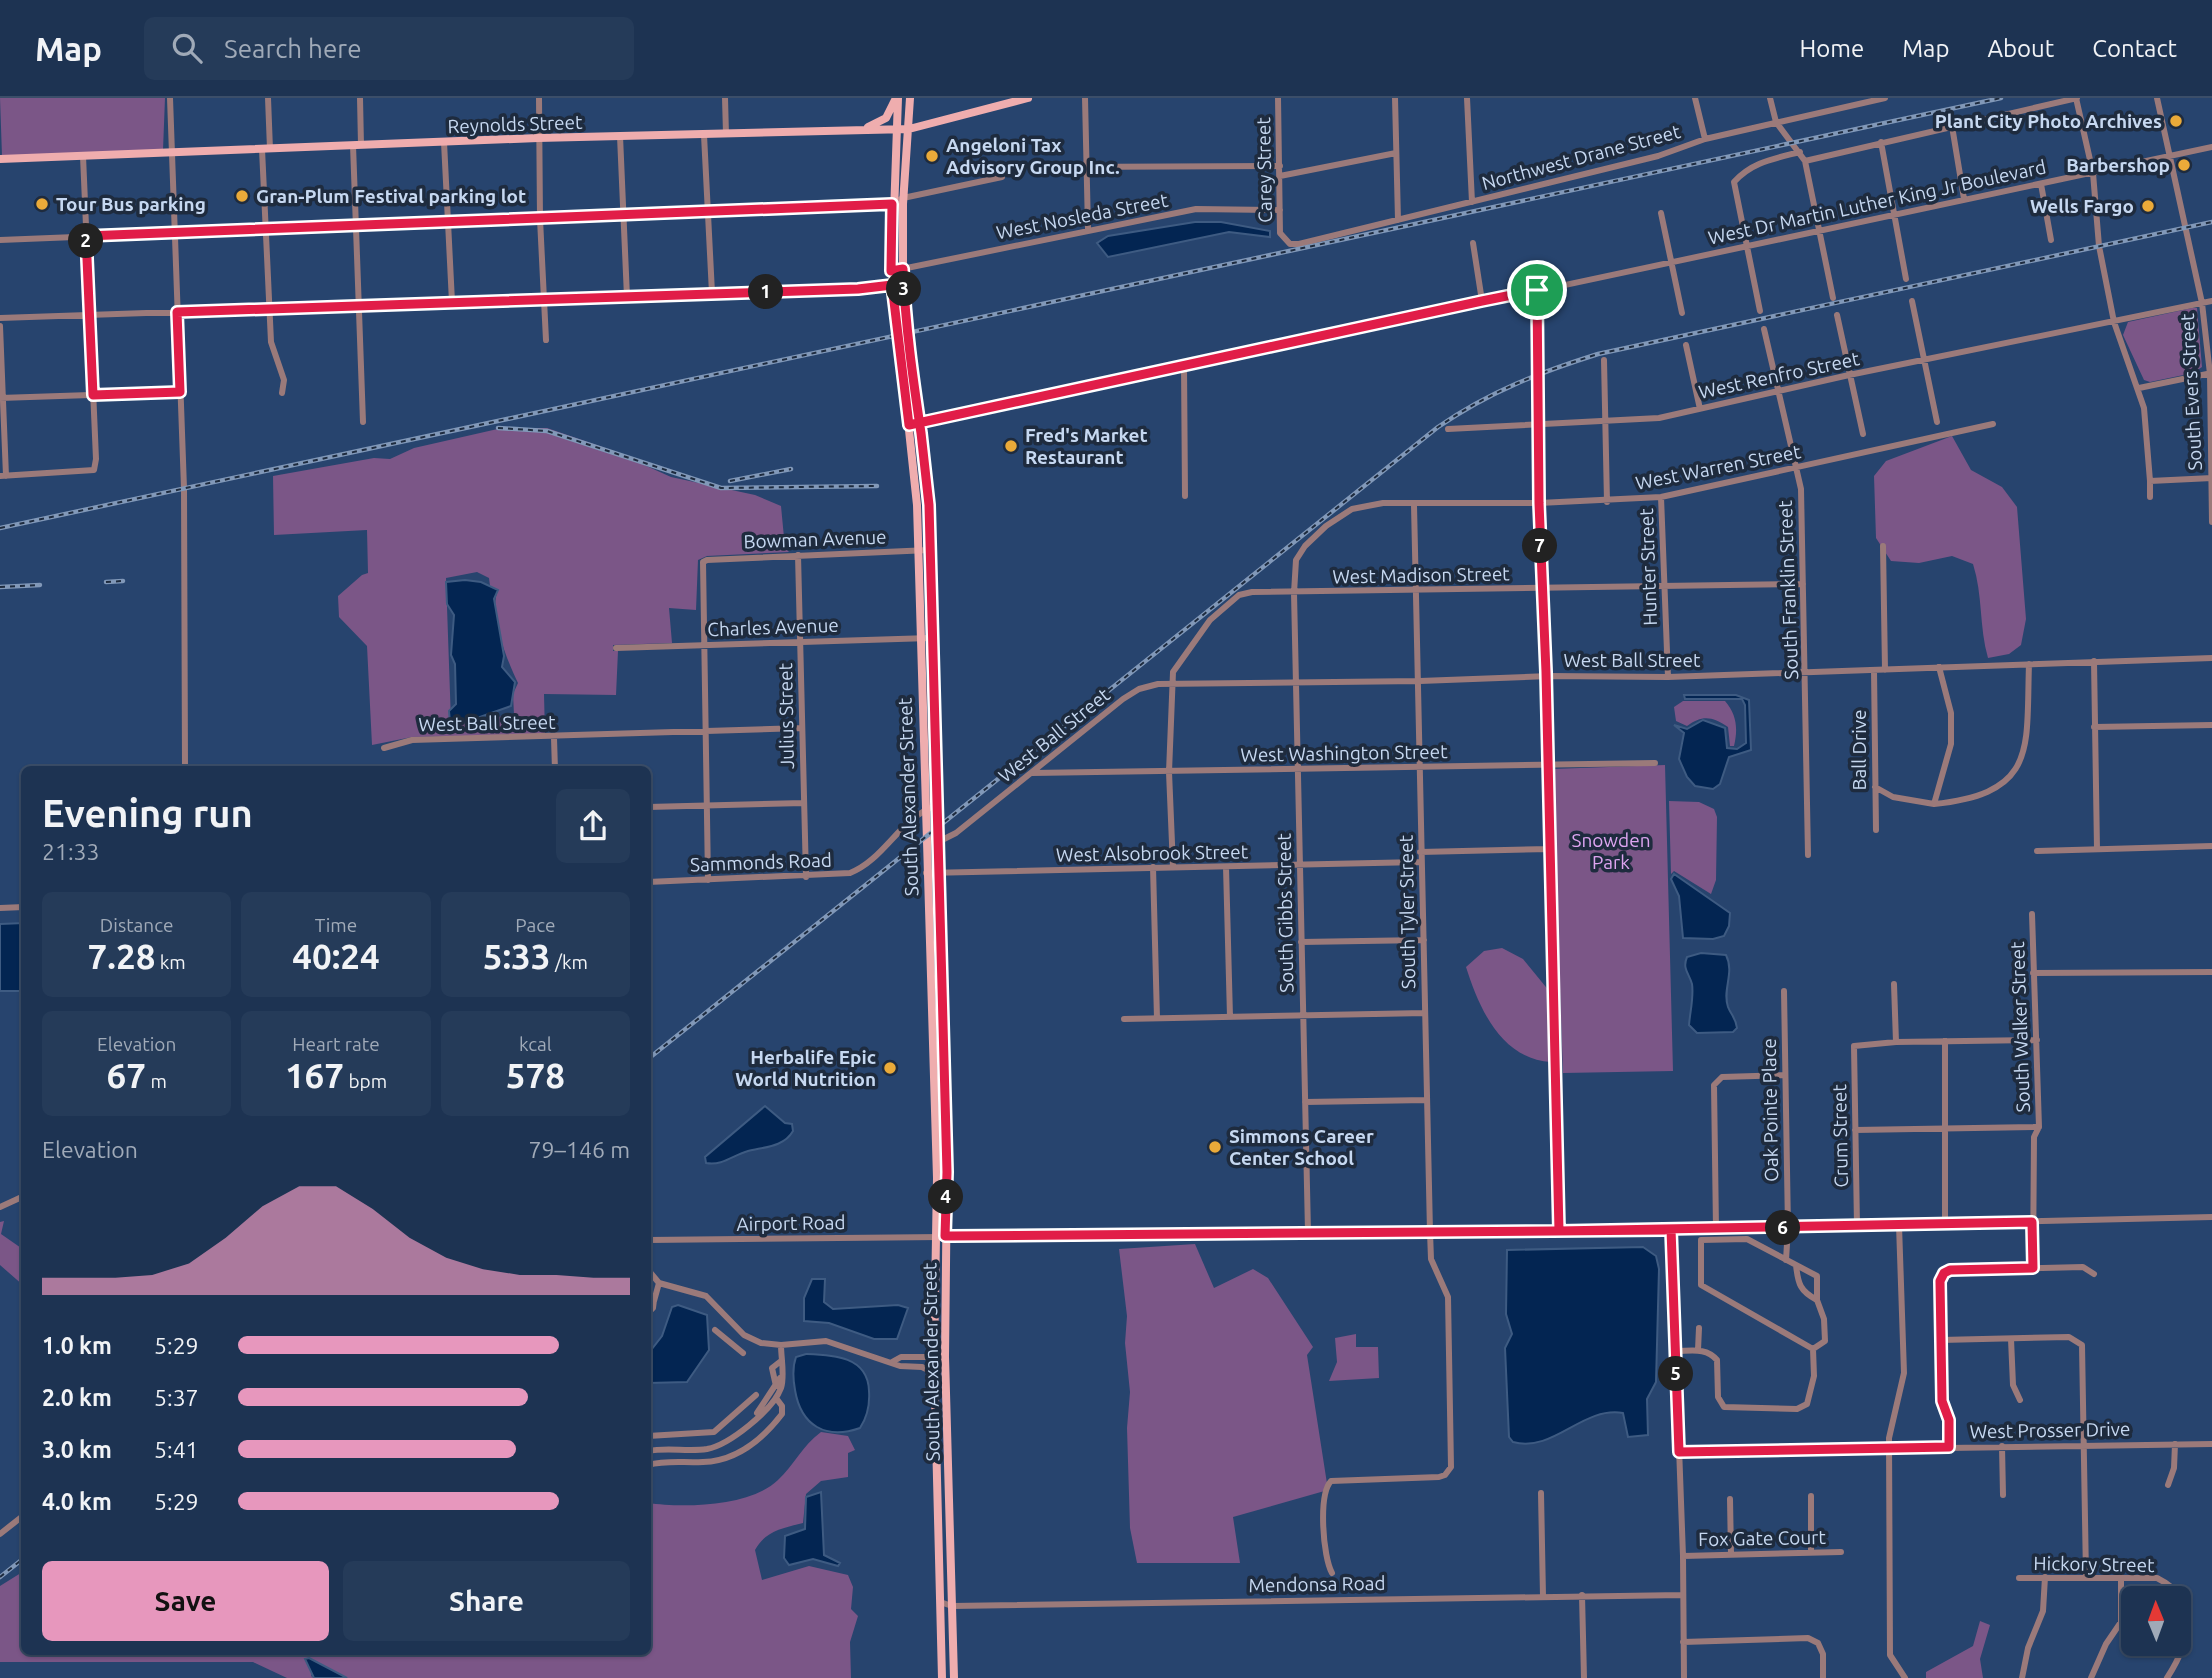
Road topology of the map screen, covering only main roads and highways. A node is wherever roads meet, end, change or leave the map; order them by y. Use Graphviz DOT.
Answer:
graph roads {
  1 [pos="897,98"];
  2 [pos="910,98"];
  3 [pos="1028,98"];
  4 [pos="1018,99"];
  5 [pos="897,129"];
  6 [pos="909,129"];
  7 [pos="861,131"];
  8 [pos="0,159"];
  9 [pos="942,968"];
  10 [pos="930,969"];
  11 [pos="944,1048"];
  12 [pos="933,1049"];
  13 [pos="946,1143"];
  14 [pos="936,1144"];
  15 [pos="948,1460"];
  16 [pos="936,1461"];
  17 [pos="942,1678"];
  18 [pos="954,1678"];
  1 -- 5 [label="main road, South Alexander Street"];
  1 -- 7 [label="main road"];
  2 -- 6 [label="main road, South Alexander Street"];
  3 -- 4 [label="main road, Reynolds Street"];
  4 -- 6 [label="main road, Reynolds Street"];
  5 -- 6 [label="main road, Reynolds Street"];
  5 -- 7 [label="main road, Reynolds Street"];
  5 -- 10 [label="main road, South Alexander Street"];
  6 -- 9 [label="main road, South Alexander Street"];
  7 -- 8 [label="main road, Reynolds Street"];
  9 -- 10 [label="main road"];
  9 -- 11 [label="main road, South Alexander Street"];
  10 -- 12 [label="main road, South Alexander Street"];
  11 -- 12 [label="main road"];
  11 -- 13 [label="main road, South Alexander Street"];
  12 -- 14 [label="main road, South Alexander Street"];
  13 -- 14 [label="main road"];
  13 -- 15 [label="main road, South Alexander Street"];
  14 -- 16 [label="main road, South Alexander Street"];
  15 -- 16 [label="main road"];
  15 -- 18 [label="main road, South Alexander Street"];
  16 -- 17 [label="main road, South Alexander Street"];
}
